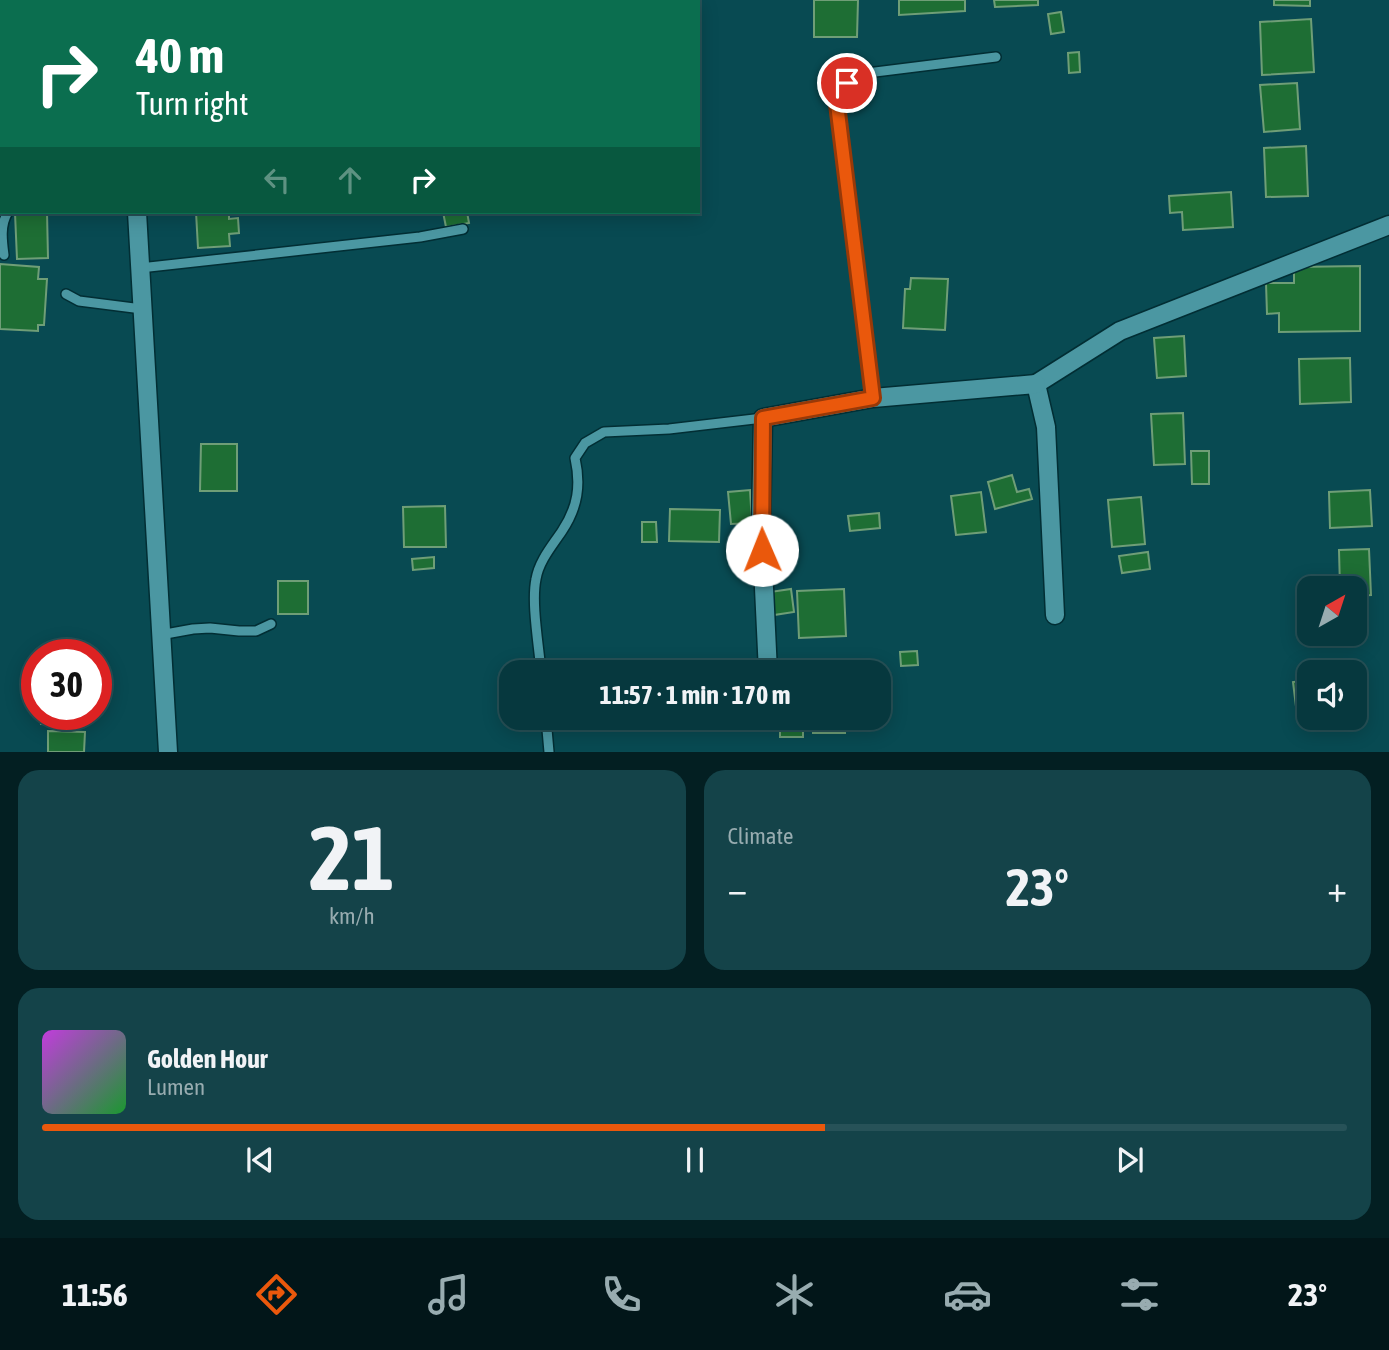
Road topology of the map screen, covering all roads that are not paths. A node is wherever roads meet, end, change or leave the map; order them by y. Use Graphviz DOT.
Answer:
graph roads {
  1 [pos="996,57"];
  2 [pos="6,214"];
  3 [pos="137,214"];
  4 [pos="1389,225"];
  5 [pos="463,229"];
  6 [pos="4,255"];
  7 [pos="140,268"];
  8 [pos="65,294"];
  9 [pos="142,309"];
  10 [pos="1036,384"];
  11 [pos="873,398"];
  12 [pos="763,418"];
  13 [pos="1055,615"];
  14 [pos="271,624"];
  15 [pos="160,635"];
  16 [pos="540,660"];
  17 [pos="767,660"];
  18 [pos="547,730"];
  19 [pos="168,751"];
  20 [pos="549,751"];
  1 -- 11 [label="lane"];
  2 -- 6 [label="lane"];
  3 -- 7 [label="street"];
  4 -- 10 [label="street"];
  5 -- 7 [label="lane"];
  7 -- 9 [label="street"];
  8 -- 9 [label="lane"];
  9 -- 15 [label="street"];
  10 -- 11 [label="street"];
  10 -- 13 [label="street"];
  11 -- 12 [label="street"];
  12 -- 16 [label="lane"];
  12 -- 17 [label="street"];
  14 -- 15 [label="lane"];
  15 -- 19 [label="street"];
  18 -- 20 [label="lane"];
}
